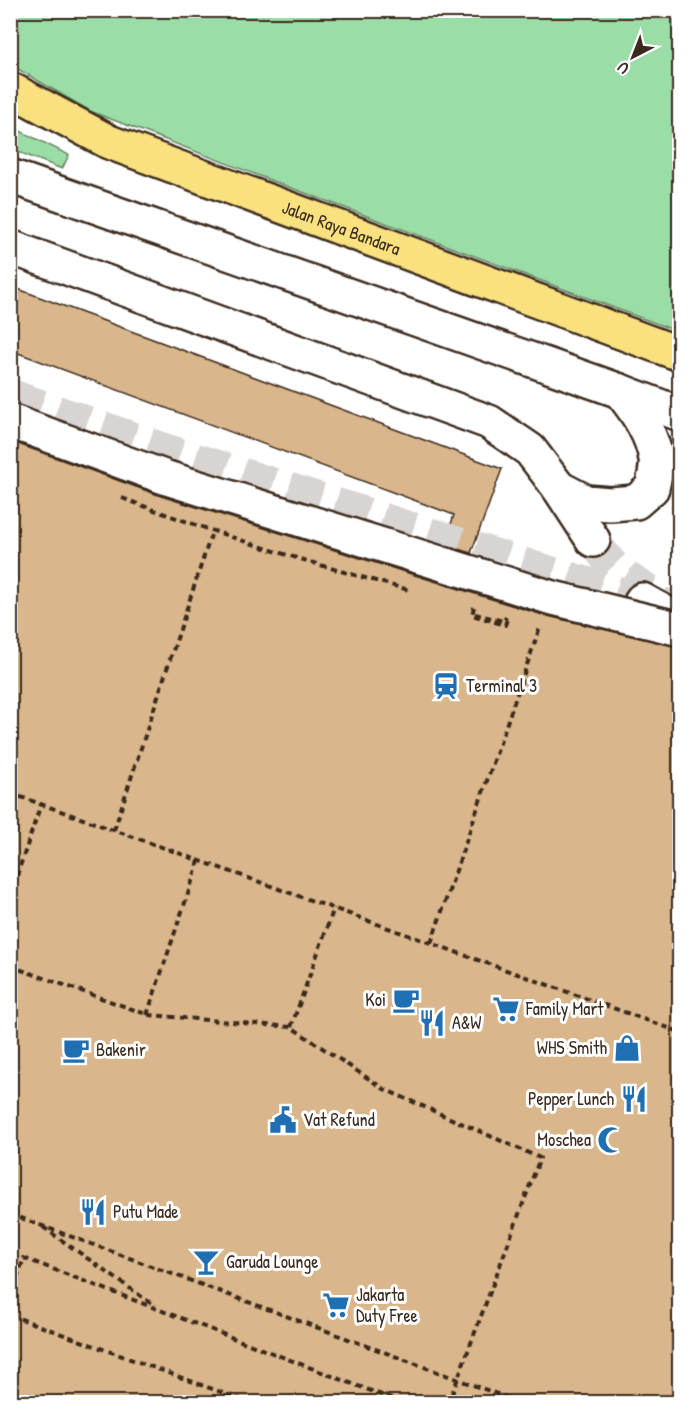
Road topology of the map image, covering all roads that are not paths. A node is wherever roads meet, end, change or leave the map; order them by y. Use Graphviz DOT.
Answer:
graph roads {
  1 [pos="10,89"];
  2 [pos="10,177"];
  3 [pos="10,247"];
  4 [pos="680,354"];
  5 [pos="620,391"];
  6 [pos="680,414"];
  7 [pos="10,421"];
  8 [pos="559,488"];
  9 [pos="593,540"];
  10 [pos="642,600"];
  11 [pos="680,621"];
  12 [pos="680,629"];
  1 -- 4 [label="main road, Jalan Raya Bandara"];
  2 -- 5 [label="street"];
  3 -- 8 [label="street"];
  5 -- 6 [label="street"];
  5 -- 8 [label="street"];
  7 -- 12 [label="street, bridge"];
  8 -- 9 [label="street"];
  10 -- 11 [label="street"];
}
